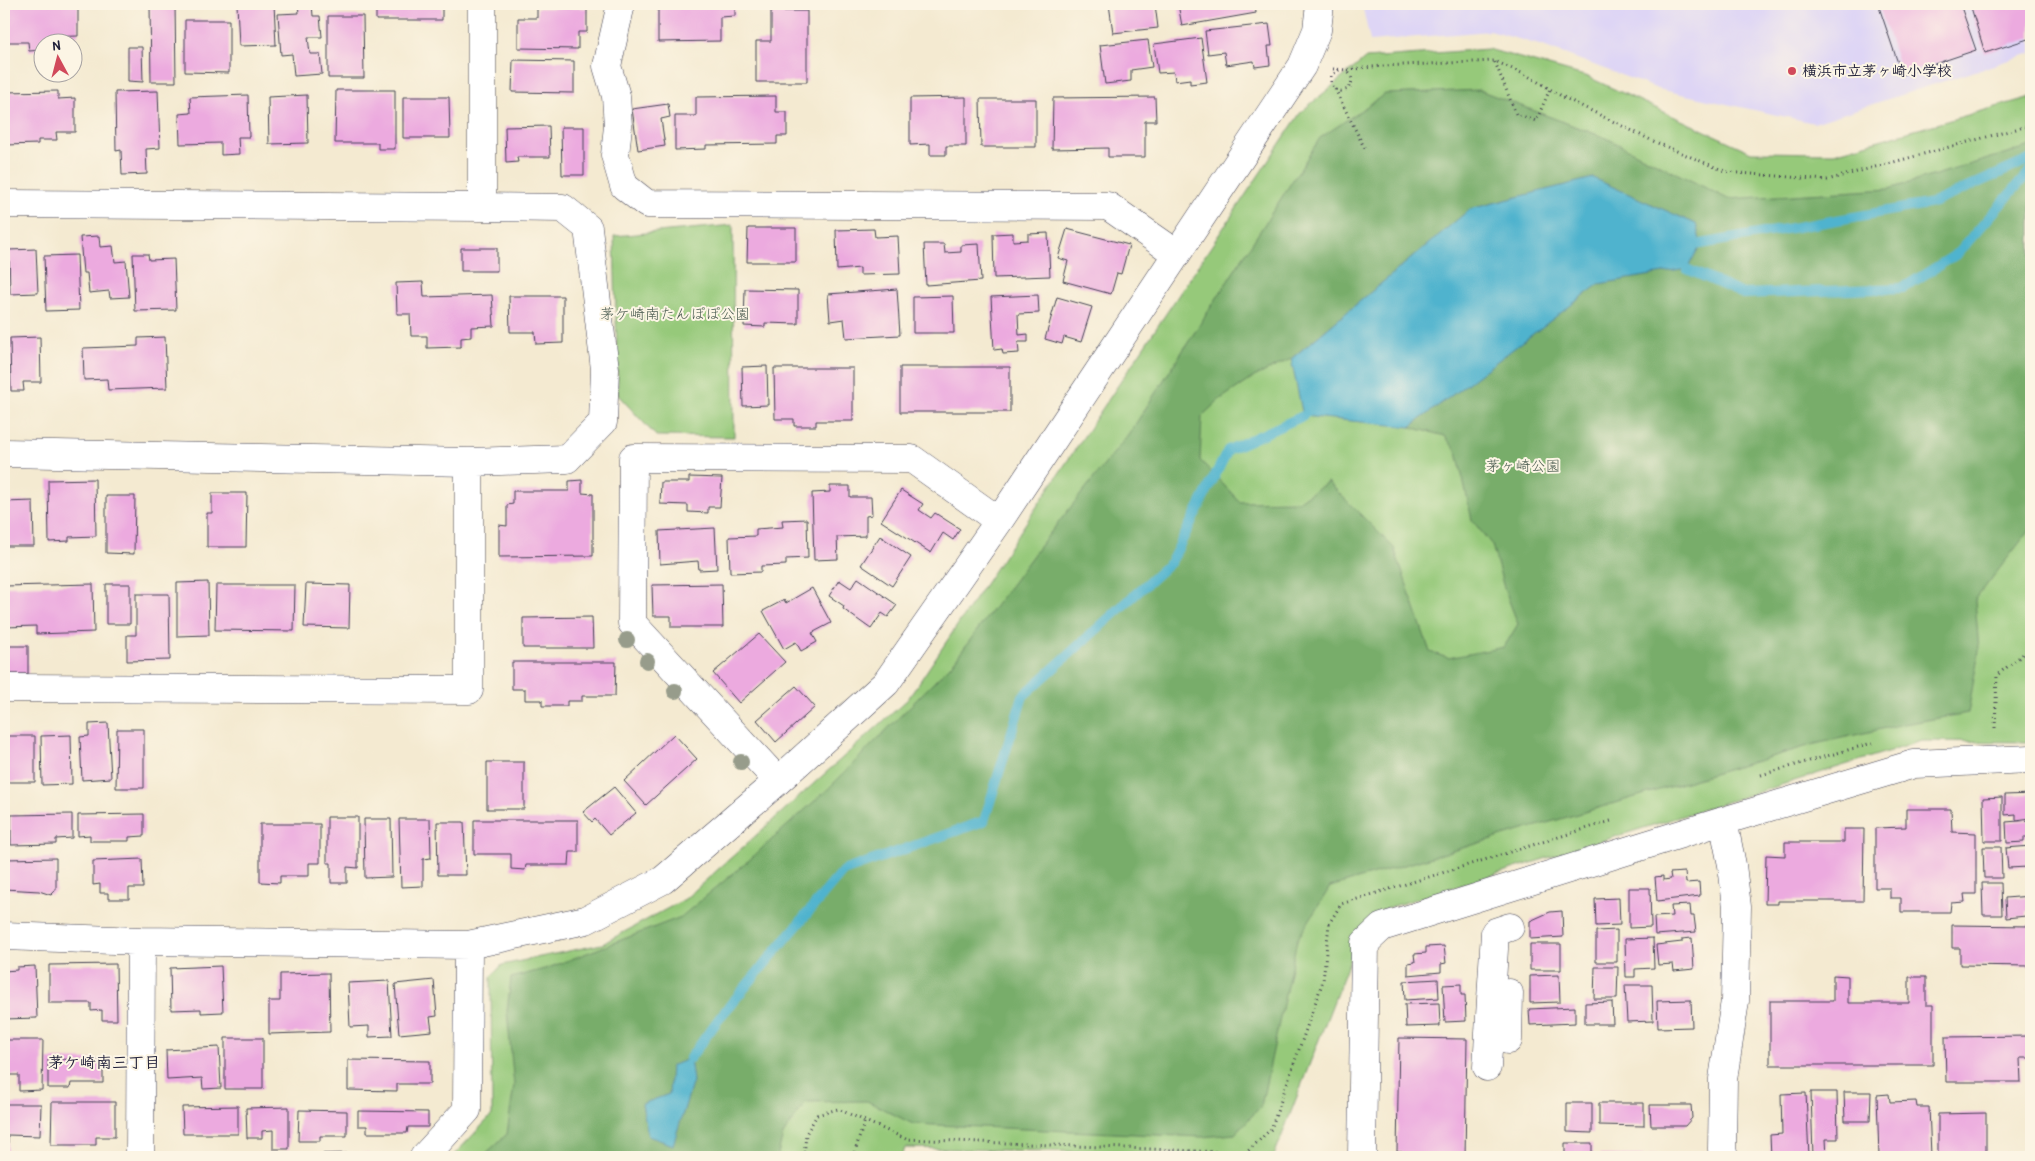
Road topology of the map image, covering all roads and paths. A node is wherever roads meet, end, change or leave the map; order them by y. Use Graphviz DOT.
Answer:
graph roads {
  1 [pos="482,4"];
  2 [pos="621,4"];
  3 [pos="1320,4"];
  4 [pos="1495,61"];
  5 [pos="1302,66"];
  6 [pos="1340,70"];
  7 [pos="1347,70"];
  8 [pos="1335,89"];
  9 [pos="1550,89"];
  10 [pos="2031,125"];
  11 [pos="1365,149"];
  12 [pos="4,204"];
  13 [pos="482,207"];
  14 [pos="1177,254"];
  15 [pos="4,453"];
  16 [pos="469,462"];
  17 [pos="998,521"];
  18 [pos="2031,648"];
  19 [pos="4,688"];
  20 [pos="1996,728"];
  21 [pos="2031,759"];
  22 [pos="778,781"];
  23 [pos="1722,821"];
  24 [pos="1503,890"];
  25 [pos="1510,927"];
  26 [pos="4,936"];
  27 [pos="141,941"];
  28 [pos="468,945"];
  29 [pos="1508,1040"];
  30 [pos="1487,1067"];
  31 [pos="865,1120"];
  32 [pos="140,1157"];
  33 [pos="424,1157"];
  34 [pos="853,1157"];
  35 [pos="1362,1157"];
  36 [pos="1724,1157"];
  1 -- 13 [label="street"];
  2 -- 14 [label="street"];
  3 -- 5 [label="street"];
  4 -- 7 [label="path"];
  4 -- 9 [label="path"];
  4 -- 9 [label="path"];
  5 -- 6 [label="path"];
  5 -- 14 [label="street"];
  6 -- 7 [label="path"];
  6 -- 8 [label="path"];
  7 -- 8 [label="path"];
  8 -- 11 [label="path"];
  9 -- 10 [label="path"];
  12 -- 13 [label="street"];
  13 -- 16 [label="street"];
  14 -- 17 [label="street"];
  15 -- 16 [label="street"];
  16 -- 19 [label="street"];
  17 -- 22 [label="street"];
  17 -- 22 [label="street"];
  18 -- 20 [label="path"];
  21 -- 23 [label="street"];
  22 -- 28 [label="street"];
  23 -- 24 [label="street"];
  23 -- 36 [label="street"];
  24 -- 25 [label="street"];
  24 -- 35 [label="street"];
  25 -- 29 [label="street"];
  25 -- 30 [label="street"];
  26 -- 27 [label="street"];
  27 -- 28 [label="street"];
  27 -- 32 [label="street"];
  28 -- 33 [label="street"];
  31 -- 34 [label="path"];
}
